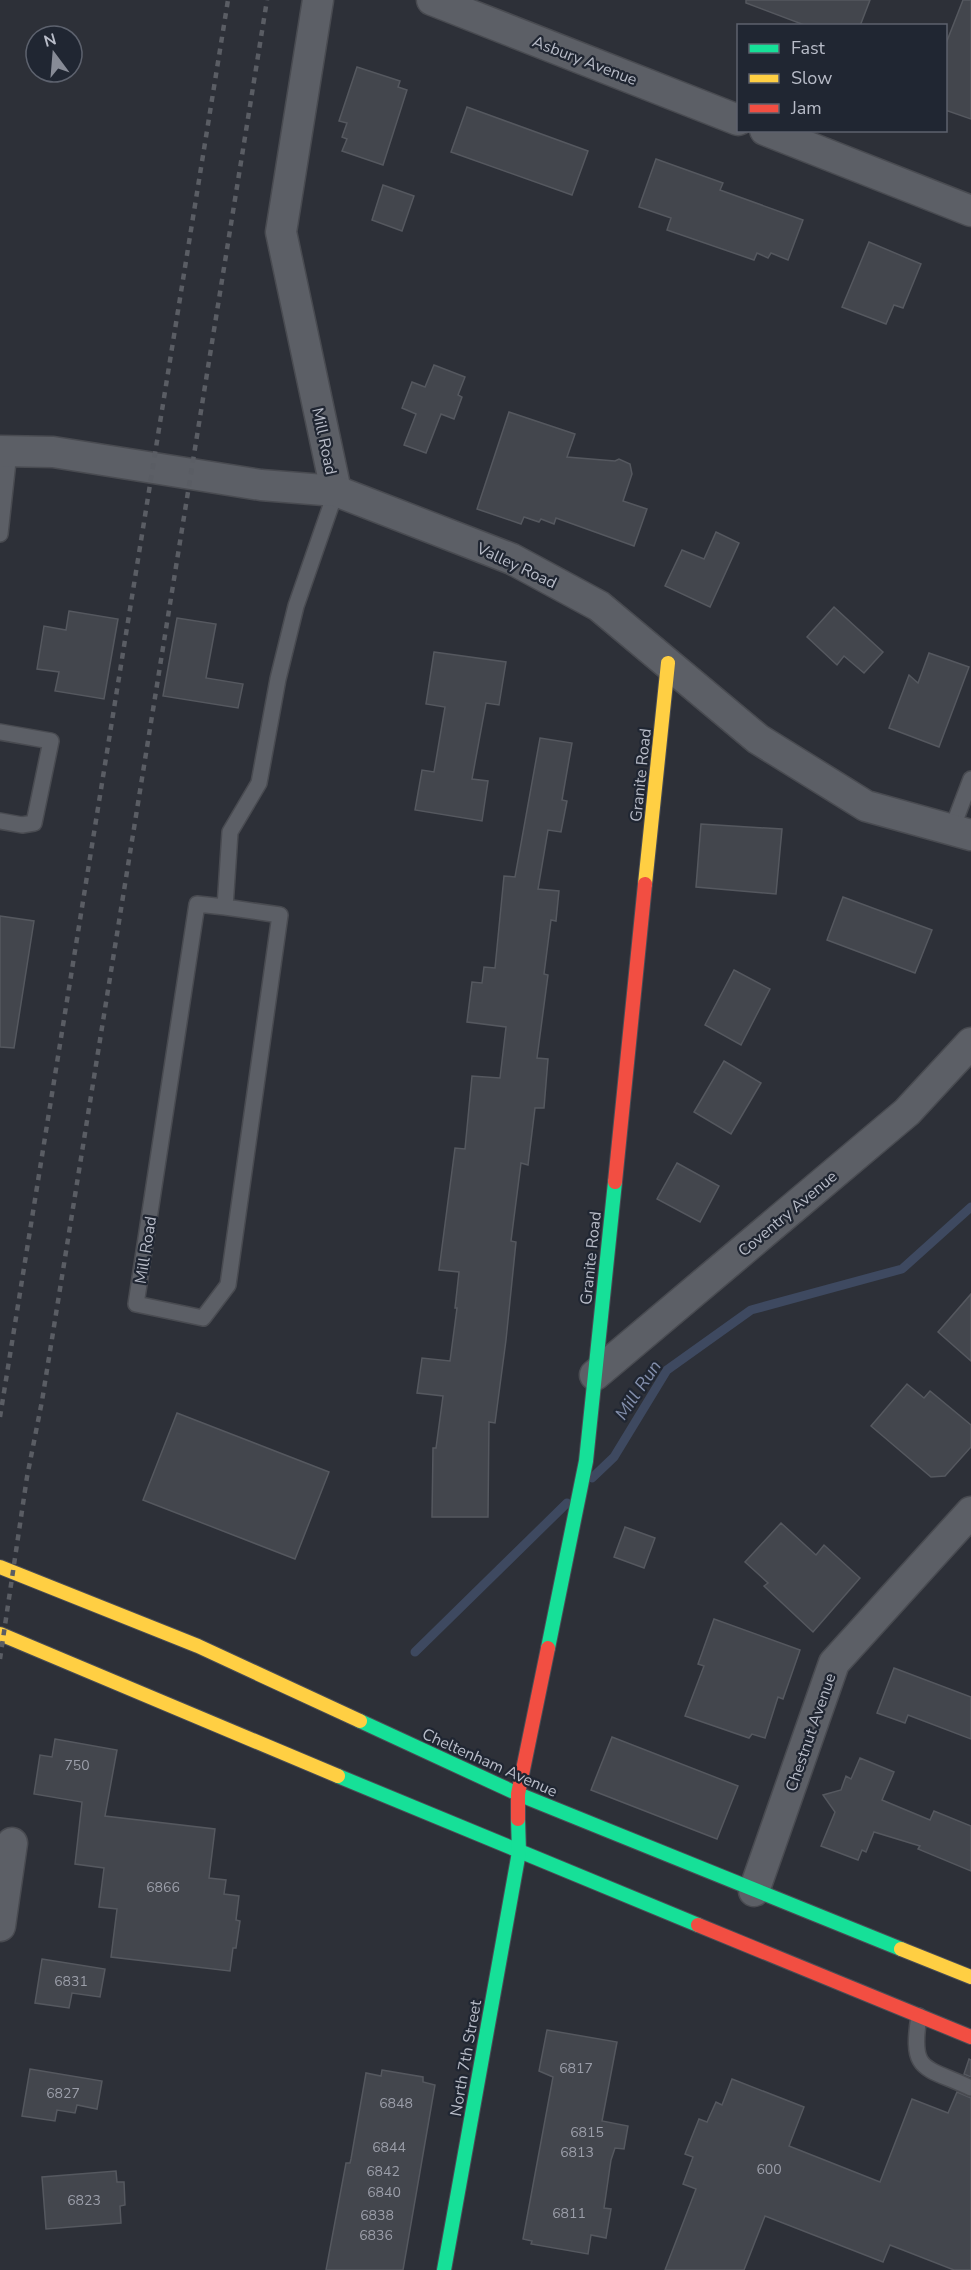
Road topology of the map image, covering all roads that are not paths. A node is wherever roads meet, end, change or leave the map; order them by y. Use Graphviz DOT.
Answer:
graph roads {
  1 [pos="318,0"];
  2 [pos="432,0"];
  3 [pos="737,120"];
  4 [pos="770,132"];
  5 [pos="971,211"];
  6 [pos="4,452"];
  7 [pos="336,491"];
  8 [pos="0,534"];
  9 [pos="668,663"];
  10 [pos="0,732"];
  11 [pos="971,779"];
  12 [pos="0,821"];
  13 [pos="961,832"];
  14 [pos="225,906"];
  15 [pos="971,1042"];
  16 [pos="595,1375"];
  17 [pos="966,1525"];
  18 [pos="0,1567"];
  19 [pos="0,1635"];
  20 [pos="518,1794"];
  21 [pos="12,1843"];
  22 [pos="519,1852"];
  23 [pos="754,1891"];
  24 [pos="0,1926"];
  25 [pos="971,1977"];
  26 [pos="919,2016"];
  27 [pos="971,2037"];
  28 [pos="971,2088"];
  29 [pos="444,2270"];
  1 -- 7 [label="street, Mill Road"];
  2 -- 3 [label="street, Asbury Avenue"];
  4 -- 5 [label="street"];
  6 -- 7 [label="street, Valley Road"];
  6 -- 8 [label="lane"];
  7 -- 9 [label="street, Valley Road"];
  7 -- 14 [label="lane, Mill Road"];
  9 -- 13 [label="street, Valley Road"];
  9 -- 16 [label="main road, Granite Road"];
  10 -- 12 [label="lane"];
  11 -- 13 [label="lane"];
  14 -- 14 [label="lane, Mill Road"];
  15 -- 16 [label="street, Coventry Avenue"];
  16 -- 20 [label="main road, Granite Road"];
  17 -- 23 [label="street, Chestnut Avenue"];
  18 -- 20 [label="main road, Cheltenham Avenue"];
  19 -- 22 [label="main road"];
  20 -- 22 [label="main road, Granite Road"];
  20 -- 23 [label="main road, Cheltenham Avenue"];
  21 -- 24 [label="street"];
  22 -- 26 [label="main road"];
  22 -- 29 [label="main road, North 7th Street"];
  23 -- 25 [label="main road, Cheltenham Avenue"];
  26 -- 27 [label="main road"];
  26 -- 28 [label="lane"];
}
